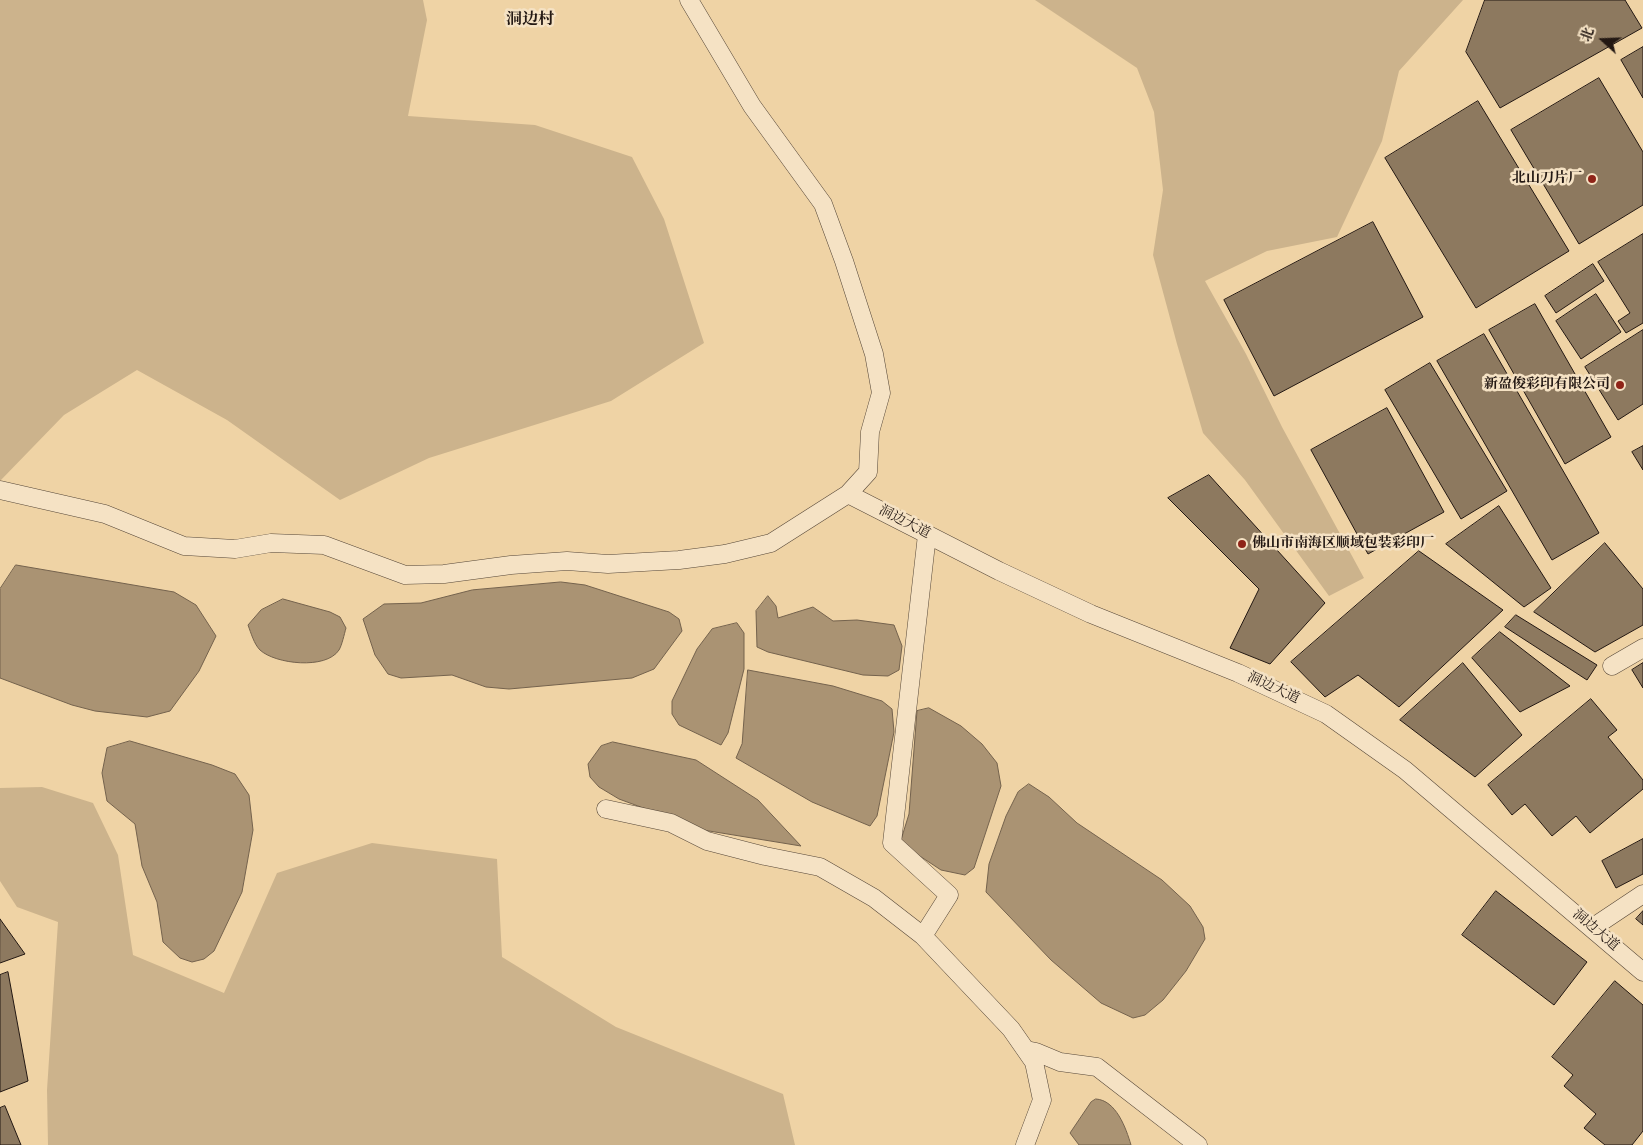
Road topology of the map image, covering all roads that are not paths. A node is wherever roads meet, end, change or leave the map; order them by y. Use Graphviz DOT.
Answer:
graph roads {
  1 [pos="689,0"];
  2 [pos="0,490"];
  3 [pos="848,494"];
  4 [pos="927,535"];
  5 [pos="1643,648"];
  6 [pos="1612,666"];
  7 [pos="606,809"];
  8 [pos="1643,894"];
  9 [pos="1592,928"];
  10 [pos="923,936"];
  11 [pos="1643,972"];
  12 [pos="1026,1050"];
  13 [pos="1025,1145"];
  14 [pos="1198,1145"];
  1 -- 3 [label="street"];
  2 -- 3 [label="street"];
  3 -- 4 [label="street, 洞边大道"];
  4 -- 9 [label="street, 洞边大道"];
  4 -- 10 [label="street"];
  5 -- 6 [label="street"];
  7 -- 10 [label="street"];
  8 -- 9 [label="street"];
  9 -- 11 [label="street, 洞边大道"];
  10 -- 12 [label="street"];
  12 -- 13 [label="street"];
  12 -- 14 [label="street"];
}
